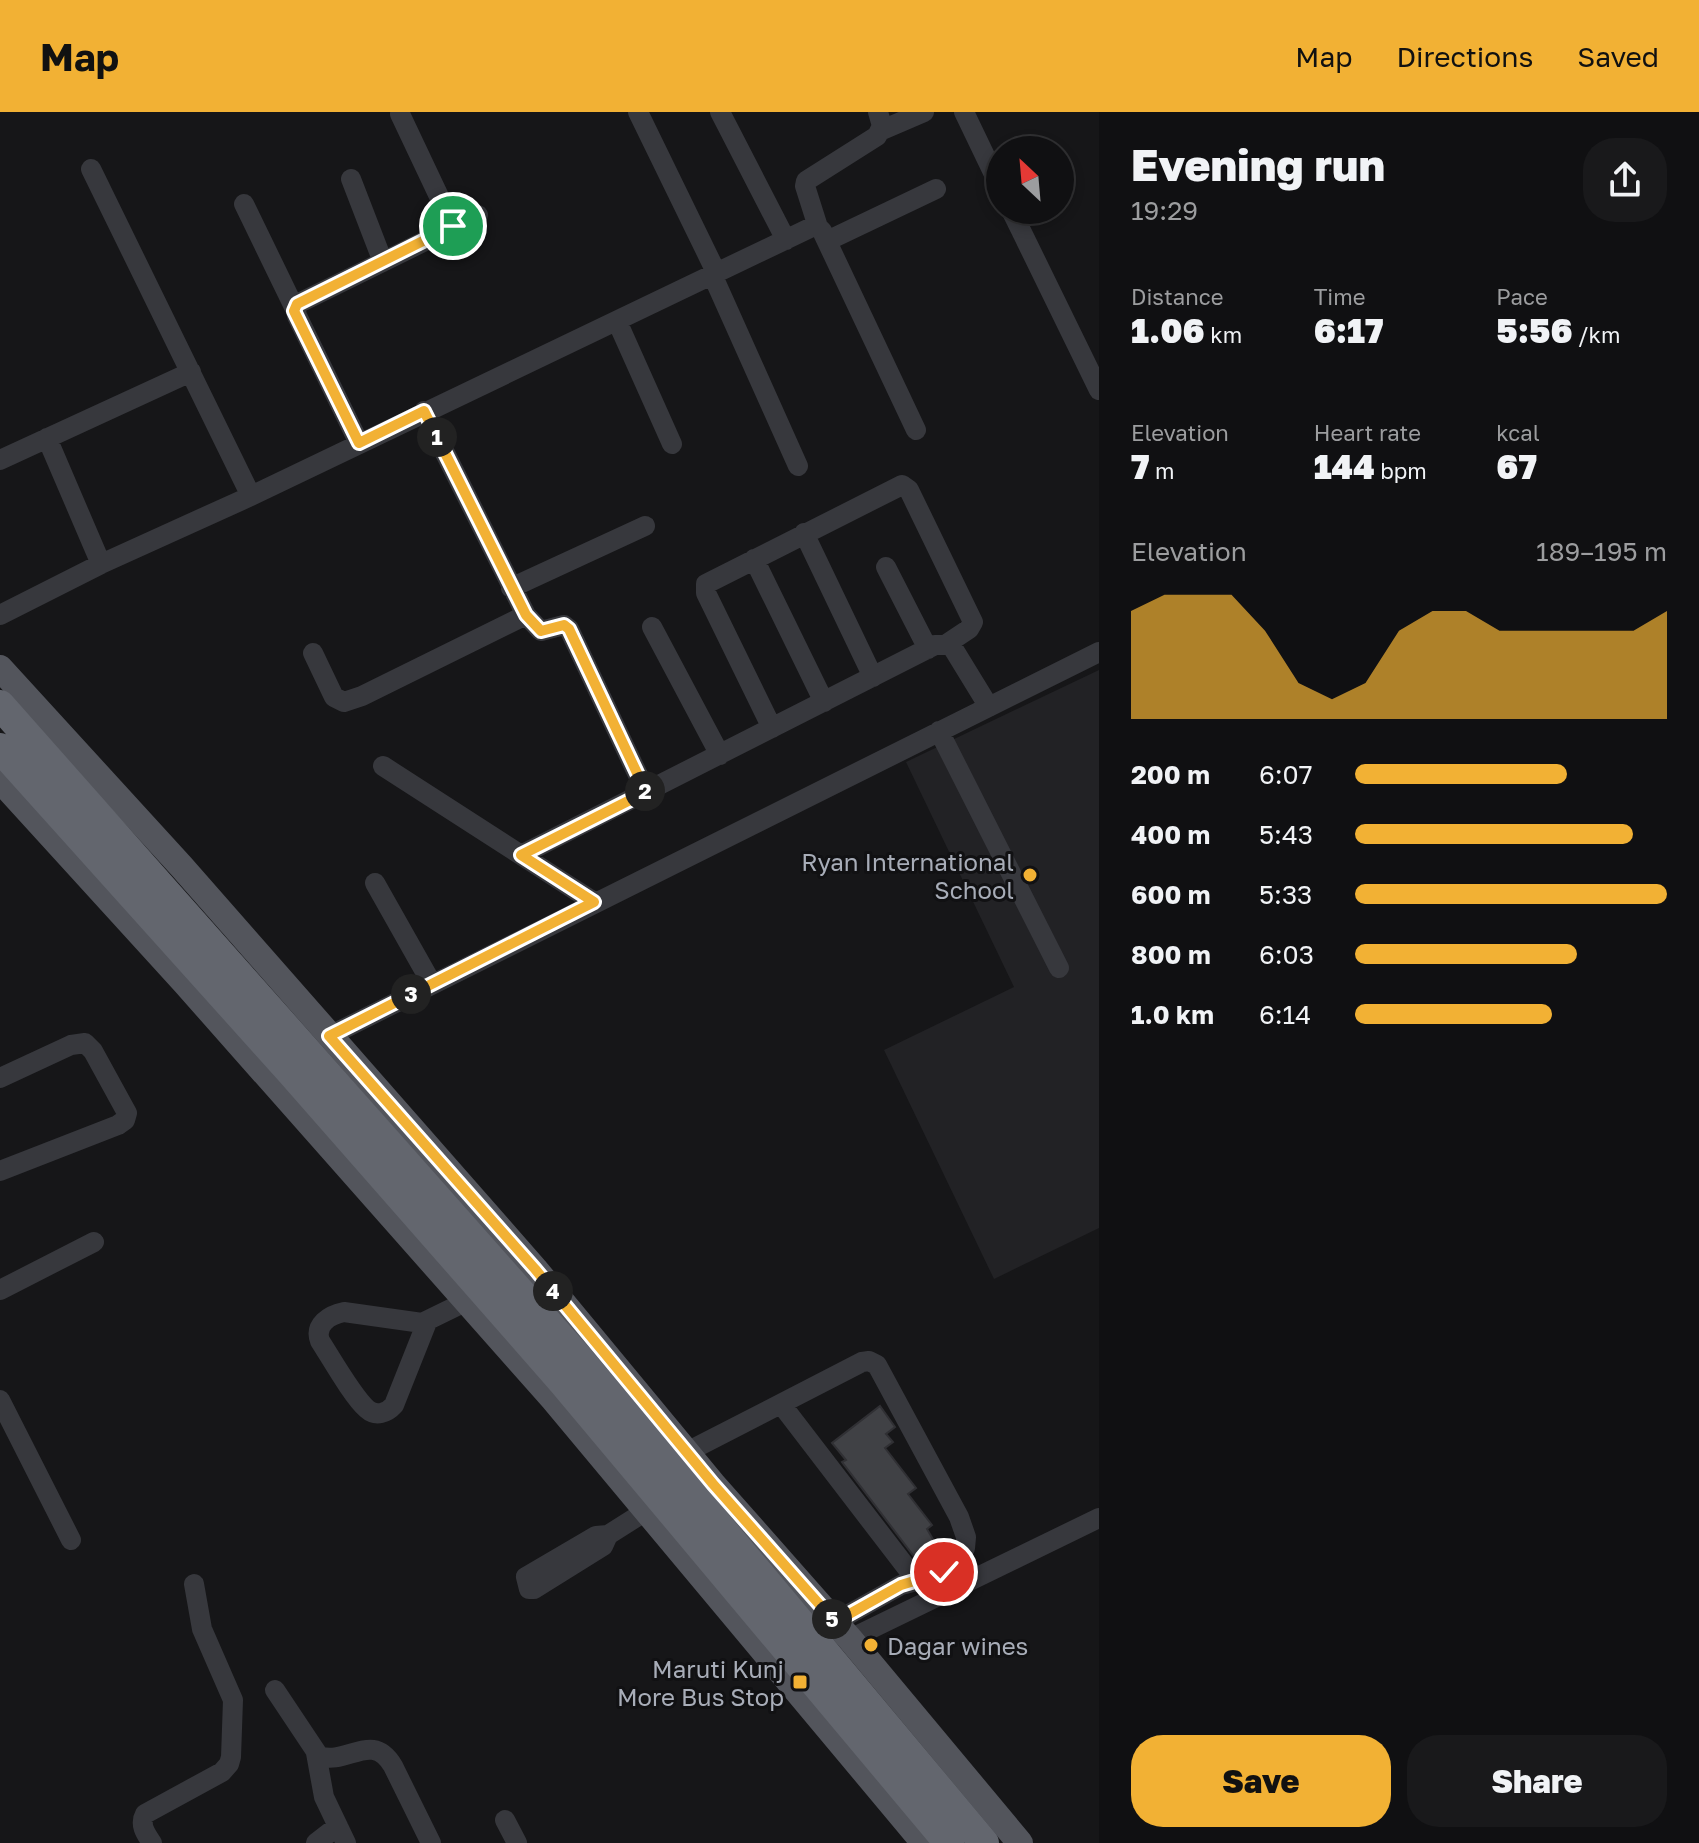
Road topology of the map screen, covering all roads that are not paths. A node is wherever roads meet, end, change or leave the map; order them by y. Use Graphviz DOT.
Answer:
graph roads {
  1 [pos="638,112"];
  2 [pos="720,112"];
  3 [pos="924,112"];
  4 [pos="964,112"];
  5 [pos="400,114"];
  6 [pos="880,121"];
  7 [pos="986,158"];
  8 [pos="91,169"];
  9 [pos="351,179"];
  10 [pos="936,189"];
  11 [pos="244,204"];
  12 [pos="478,215"];
  13 [pos="1018,224"];
  14 [pos="453,226"];
  15 [pos="823,234"];
  16 [pos="786,240"];
  17 [pos="383,262"];
  18 [pos="714,273"];
  19 [pos="294,307"];
  20 [pos="617,321"];
  21 [pos="191,372"];
  22 [pos="1099,390"];
  23 [pos="424,411"];
  24 [pos="916,430"];
  25 [pos="47,438"];
  26 [pos="359,443"];
  27 [pos="672,444"];
  28 [pos="0,460"];
  29 [pos="798,466"];
  30 [pos="251,496"];
  31 [pos="645,526"];
  32 [pos="804,533"];
  33 [pos="754,559"];
  34 [pos="101,564"];
  35 [pos="886,567"];
  36 [pos="511,588"];
  37 [pos="0,615"];
  38 [pos="526,615"];
  39 [pos="652,627"];
  40 [pos="948,643"];
  41 [pos="928,649"];
  42 [pos="1099,652"];
  43 [pos="313,653"];
  44 [pos="0,668"];
  45 [pos="873,677"];
  46 [pos="824,702"];
  47 [pos="0,705"];
  48 [pos="989,707"];
  49 [pos="772,728"];
  50 [pos="939,731"];
  51 [pos="0,748"];
  52 [pos="720,755"];
  53 [pos="383,766"];
  54 [pos="0,780"];
  55 [pos="646,792"];
  56 [pos="521,855"];
  57 [pos="375,883"];
  58 [pos="594,902"];
  59 [pos="1059,968"];
  60 [pos="432,984"];
  61 [pos="329,1036"];
  62 [pos="0,1078"];
  63 [pos="0,1171"];
  64 [pos="94,1242"];
  65 [pos="0,1290"];
  66 [pos="467,1301"];
  67 [pos="427,1322"];
  68 [pos="0,1400"];
  69 [pos="781,1404"];
  70 [pos="687,1452"];
  71 [pos="646,1511"];
  72 [pos="1099,1518"];
  73 [pos="608,1535"];
  74 [pos="71,1540"];
  75 [pos="916,1580"];
  76 [pos="194,1584"];
  77 [pos="842,1631"];
  78 [pos="275,1690"];
  79 [pos="316,1753"];
  80 [pos="505,1820"];
  81 [pos="342,1835"];
  82 [pos="152,1843"];
  83 [pos="316,1843"];
  84 [pos="431,1843"];
  85 [pos="517,1843"];
  86 [pos="924,1843"];
  87 [pos="949,1843"];
  88 [pos="984,1843"];
  89 [pos="1020,1843"];
  1 -- 18 [label="street"];
  2 -- 16 [label="street"];
  3 -- 6 [label="street"];
  4 -- 7 [label="street"];
  5 -- 14 [label="street"];
  6 -- 15 [label="street"];
  8 -- 21 [label="street"];
  9 -- 17 [label="street"];
  10 -- 15 [label="street"];
  11 -- 19 [label="street"];
  12 -- 14 [label="street"];
  13 -- 22 [label="street"];
  14 -- 17 [label="street"];
  15 -- 16 [label="street"];
  15 -- 24 [label="street"];
  16 -- 18 [label="street"];
  17 -- 19 [label="street"];
  18 -- 20 [label="street"];
  18 -- 29 [label="street"];
  19 -- 26 [label="street"];
  20 -- 23 [label="street"];
  20 -- 27 [label="street"];
  21 -- 25 [label="street"];
  21 -- 30 [label="street"];
  23 -- 26 [label="street"];
  23 -- 36 [label="street"];
  25 -- 28 [label="street"];
  25 -- 34 [label="street"];
  26 -- 30 [label="street"];
  30 -- 34 [label="street"];
  31 -- 36 [label="street"];
  32 -- 33 [label="street"];
  32 -- 40 [label="street"];
  32 -- 45 [label="street"];
  33 -- 46 [label="street"];
  33 -- 49 [label="street"];
  34 -- 37 [label="street"];
  35 -- 41 [label="street"];
  36 -- 38 [label="street"];
  38 -- 43 [label="street"];
  38 -- 55 [label="street"];
  39 -- 52 [label="street"];
  40 -- 41 [label="street"];
  40 -- 48 [label="street"];
  41 -- 45 [label="street"];
  42 -- 48 [label="street"];
  44 -- 61 [label="main road"];
  45 -- 46 [label="street"];
  46 -- 49 [label="street"];
  47 -- 88 [label="highway"];
  48 -- 50 [label="street"];
  49 -- 52 [label="street"];
  50 -- 58 [label="street"];
  50 -- 59 [label="street"];
  51 -- 87 [label="highway"];
  52 -- 55 [label="street"];
  53 -- 56 [label="street"];
  54 -- 66 [label="main road"];
  55 -- 56 [label="street"];
  56 -- 58 [label="street"];
  57 -- 60 [label="street"];
  58 -- 60 [label="street"];
  60 -- 61 [label="street"];
  61 -- 70 [label="main road"];
  62 -- 63 [label="street"];
  64 -- 65 [label="street"];
  66 -- 67 [label="street"];
  66 -- 71 [label="main road"];
  67 -- 67 [label="street"];
  68 -- 74 [label="street"];
  69 -- 70 [label="street"];
  69 -- 75 [label="street"];
  69 -- 75 [label="street"];
  70 -- 77 [label="main road"];
  71 -- 73 [label="street"];
  71 -- 86 [label="main road"];
  72 -- 77 [label="street"];
  75 -- 77 [label="street"];
  76 -- 82 [label="street"];
  77 -- 89 [label="main road"];
  78 -- 79 [label="street"];
  79 -- 81 [label="street"];
  79 -- 84 [label="street"];
  80 -- 85 [label="street"];
  81 -- 83 [label="street"];
}
